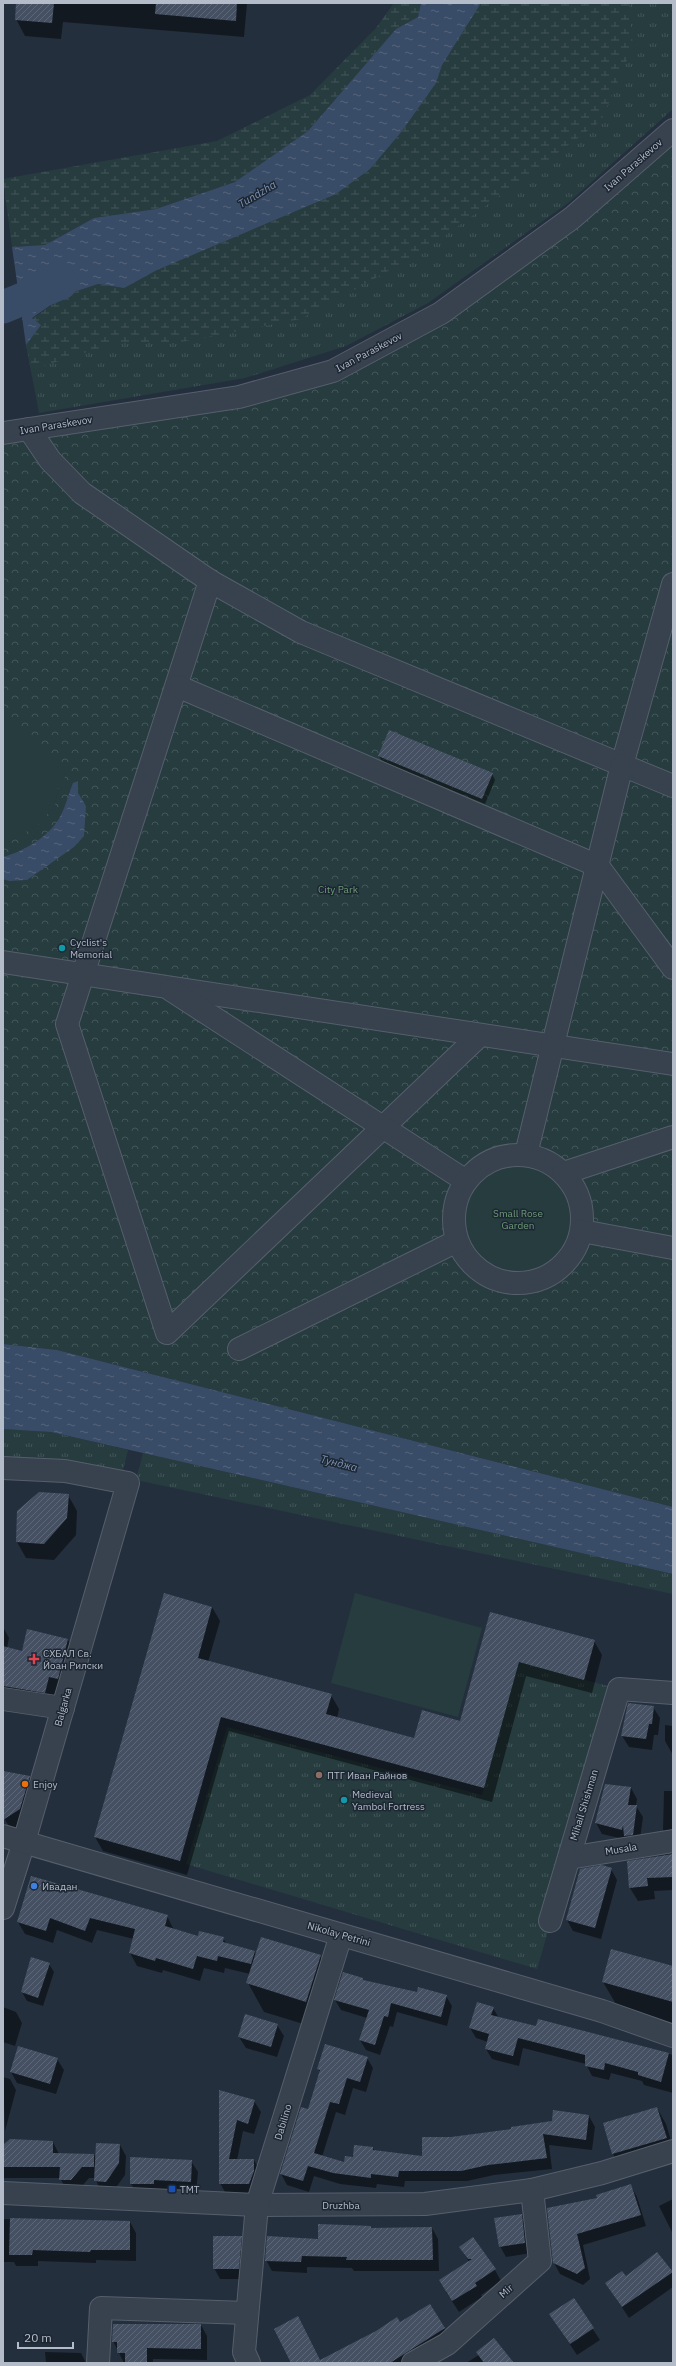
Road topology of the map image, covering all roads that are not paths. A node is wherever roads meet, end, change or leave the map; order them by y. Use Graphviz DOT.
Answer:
graph roads {
  1 [pos="673,130"];
  2 [pos="29,429"];
  3 [pos="3,433"];
  4 [pos="210,581"];
  5 [pos="673,584"];
  6 [pos="177,686"];
  7 [pos="622,765"];
  8 [pos="673,786"];
  9 [pos="598,866"];
  10 [pos="3,962"];
  11 [pos="673,968"];
  12 [pos="84,974"];
  13 [pos="165,986"];
  14 [pos="480,1035"];
  15 [pos="553,1046"];
  16 [pos="673,1064"];
  17 [pos="384,1128"];
  18 [pos="673,1137"];
  19 [pos="526,1154"];
  20 [pos="564,1173"];
  21 [pos="466,1180"];
  22 [pos="582,1231"];
  23 [pos="457,1241"];
  24 [pos="673,1248"];
  25 [pos="239,1349"];
  26 [pos="3,1468"];
  27 [pos="673,1693"];
  28 [pos="3,1699"];
  29 [pos="63,1708"];
  30 [pos="3,1836"];
  31 [pos="673,1841"];
  32 [pos="24,1842"];
  33 [pos="569,1858"];
  34 [pos="3,1908"];
  35 [pos="550,1922"];
  36 [pos="342,1935"];
  37 [pos="673,2036"];
  38 [pos="673,2151"];
  39 [pos="532,2190"];
  40 [pos="3,2193"];
  41 [pos="257,2205"];
  42 [pos="247,2313"];
  43 [pos="98,2363"];
  44 [pos="249,2363"];
  45 [pos="414,2363"];
  1 -- 2 [label="street, Ivan Paraskevov"];
  2 -- 3 [label="street, Ivan Paraskevov"];
  2 -- 4 [label="street"];
  4 -- 6 [label="street"];
  4 -- 7 [label="street"];
  5 -- 7 [label="street"];
  6 -- 9 [label="street"];
  6 -- 12 [label="street"];
  7 -- 8 [label="street"];
  7 -- 9 [label="street"];
  9 -- 11 [label="street"];
  9 -- 15 [label="street"];
  10 -- 12 [label="street"];
  12 -- 13 [label="street"];
  12 -- 17 [label="street"];
  13 -- 14 [label="street"];
  13 -- 17 [label="street"];
  14 -- 15 [label="street"];
  14 -- 17 [label="street"];
  15 -- 16 [label="street"];
  15 -- 19 [label="street"];
  17 -- 21 [label="street"];
  18 -- 20 [label="street"];
  19 -- 20 [label="street"];
  19 -- 21 [label="street"];
  20 -- 22 [label="street"];
  21 -- 23 [label="street"];
  22 -- 23 [label="street"];
  22 -- 24 [label="street"];
  23 -- 25 [label="street"];
  26 -- 29 [label="street, Balgarka"];
  27 -- 33 [label="street, Mihail Shishman"];
  28 -- 29 [label="street"];
  29 -- 32 [label="street, Balgarka"];
  30 -- 32 [label="street, Nikolay Petrini"];
  31 -- 33 [label="street, Musala"];
  32 -- 34 [label="street, Balgarka"];
  32 -- 36 [label="street, Nikolay Petrini"];
  33 -- 35 [label="street, Mihail Shishman"];
  36 -- 37 [label="street, Nikolay Petrini"];
  36 -- 41 [label="street, Dabilino"];
  38 -- 39 [label="street, Druzhba"];
  39 -- 41 [label="street, Druzhba"];
  39 -- 45 [label="street, Mir"];
  40 -- 41 [label="street, Druzhba"];
  41 -- 42 [label="street, Dabilino"];
  42 -- 43 [label="street"];
  42 -- 44 [label="street, Dabilino"];
}
